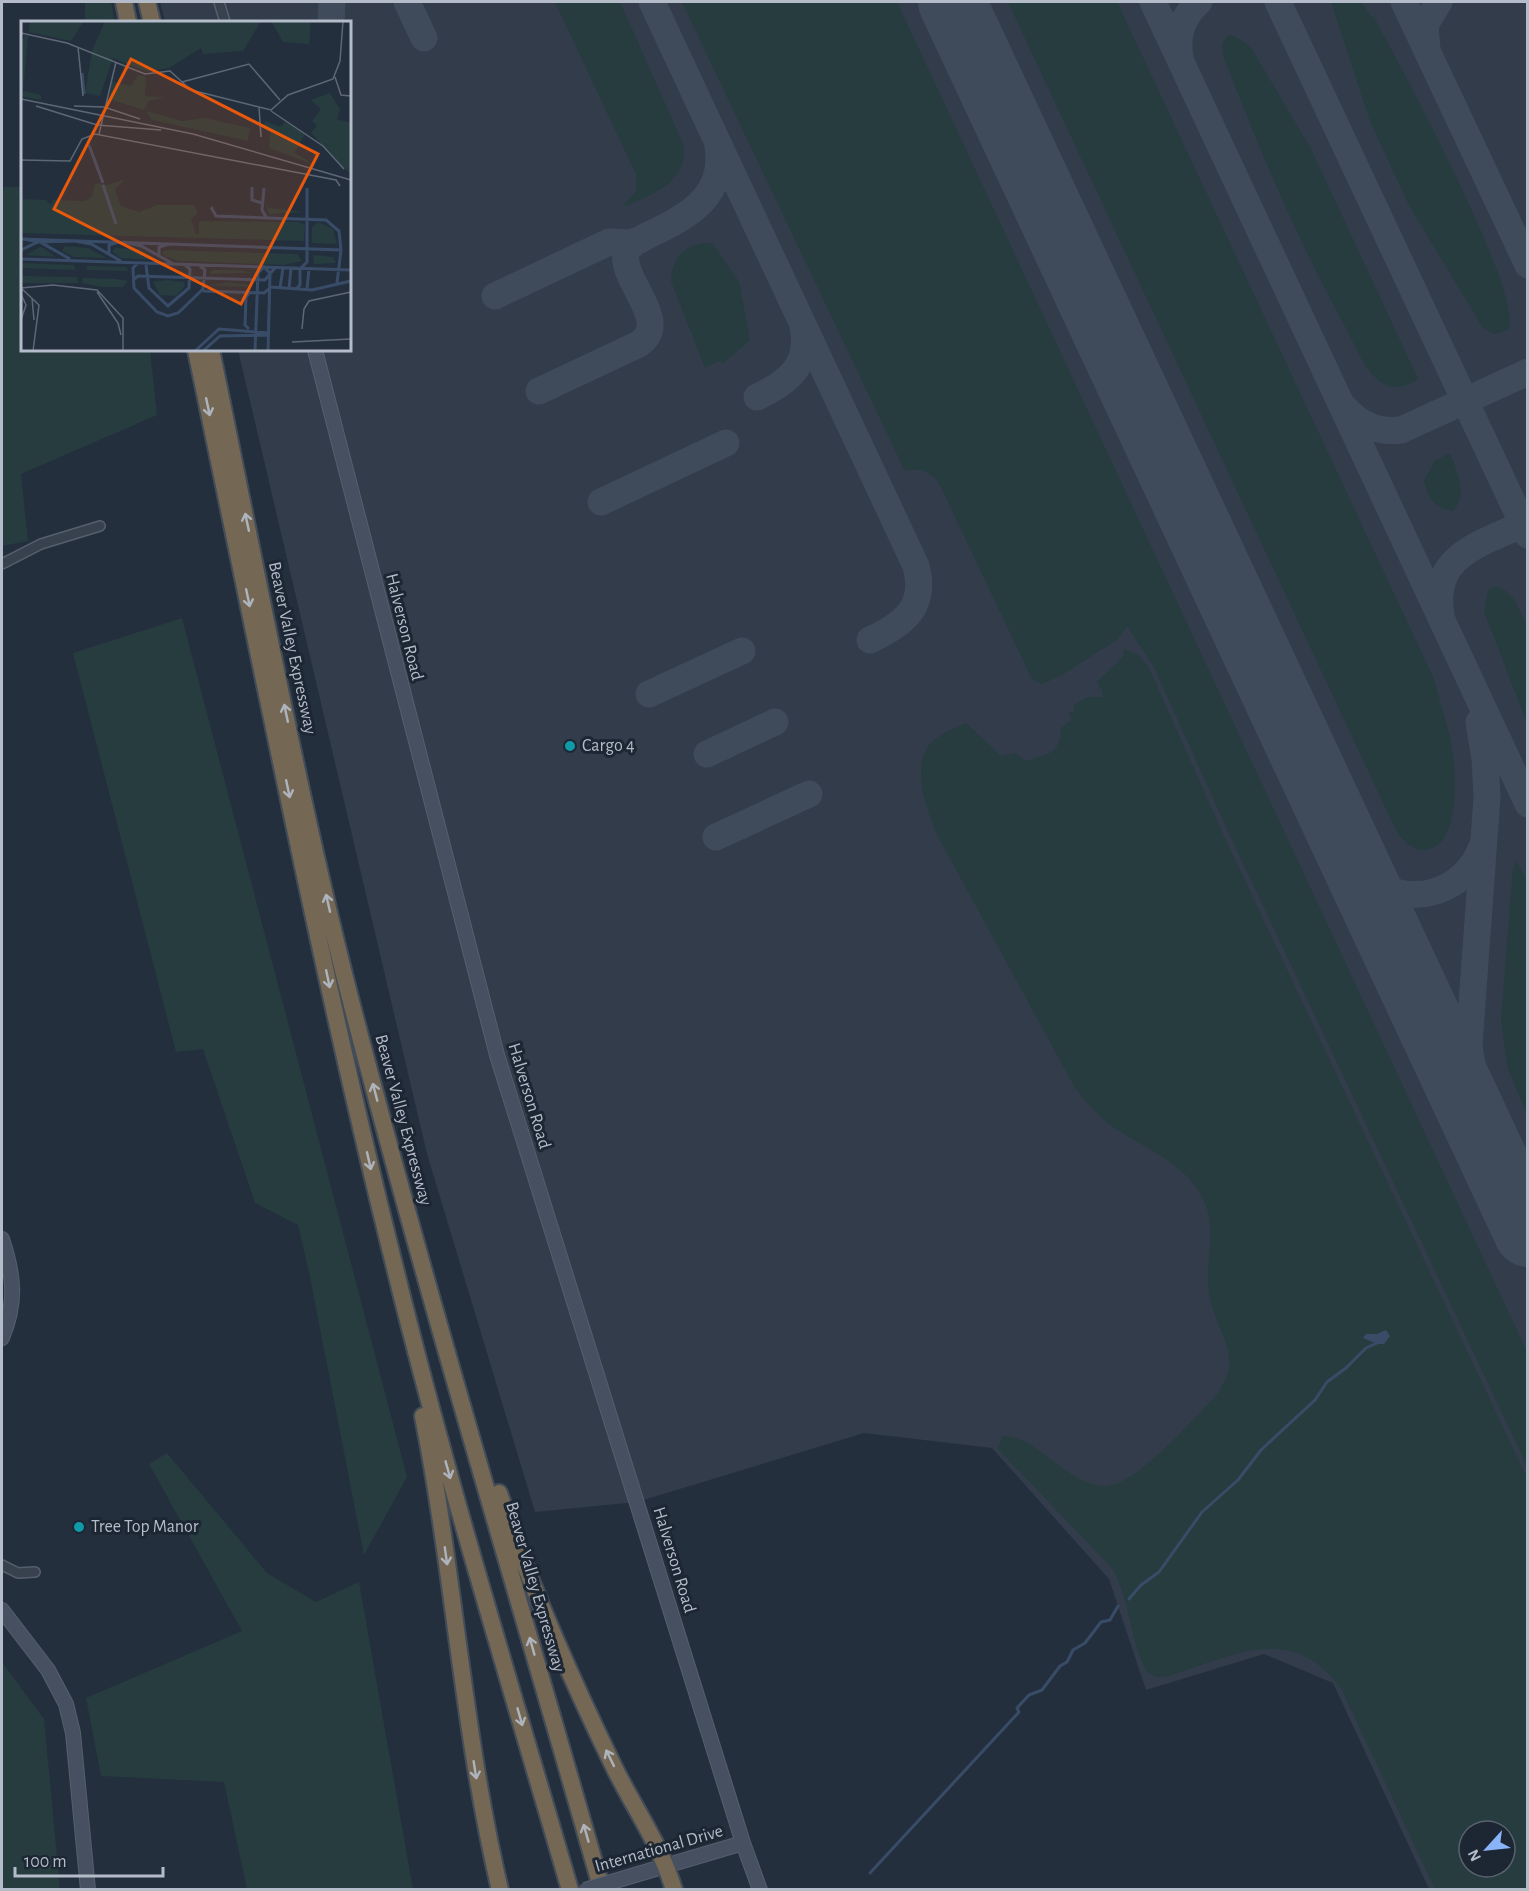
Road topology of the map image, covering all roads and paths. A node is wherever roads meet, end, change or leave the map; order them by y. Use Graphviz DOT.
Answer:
graph roads {
  1 [pos="124,2"];
  2 [pos="139,2"];
  3 [pos="147,2"];
  4 [pos="219,2"];
  5 [pos="128,21"];
  6 [pos="143,21"];
  7 [pos="152,21"];
  8 [pos="225,21"];
  9 [pos="196,351"];
  10 [pos="211,351"];
  11 [pos="315,351"];
  12 [pos="100,526"];
  13 [pos="2,564"];
  14 [pos="412,1230"];
  15 [pos="2,1239"];
  16 [pos="395,1271"];
  17 [pos="2,1338"];
  18 [pos="2,1565"];
  19 [pos="35,1572"];
  20 [pos="2,1610"];
  21 [pos="743,1843"];
  22 [pos="667,1865"];
  23 [pos="88,1890"];
  24 [pos="500,1890"];
  25 [pos="570,1890"];
  26 [pos="585,1890"];
  27 [pos="602,1890"];
  28 [pos="674,1890"];
  29 [pos="760,1890"];
  1 -- 5 [label="highway"];
  2 -- 6 [label="highway"];
  3 -- 7 [label="highway"];
  4 -- 8 [label="street"];
  9 -- 16 [label="highway, Beaver Valley Expressway, one-way"];
  14 -- 10 [label="highway, Beaver Valley Expressway, one-way"];
  11 -- 21 [label="street, Halverson Road"];
  12 -- 13 [label="street"];
  22 -- 14 [label="highway, one-way"];
  27 -- 14 [label="highway, Beaver Valley Expressway, one-way"];
  15 -- 17 [label="street"];
  16 -- 24 [label="highway, one-way"];
  16 -- 25 [label="highway, Beaver Valley Expressway, one-way"];
  18 -- 19 [label="street"];
  20 -- 23 [label="street"];
  21 -- 22 [label="street, International Drive"];
  21 -- 29 [label="street, Halverson Road"];
  22 -- 26 [label="street, International Drive, bridge"];
  22 -- 28 [label="highway"];
}
